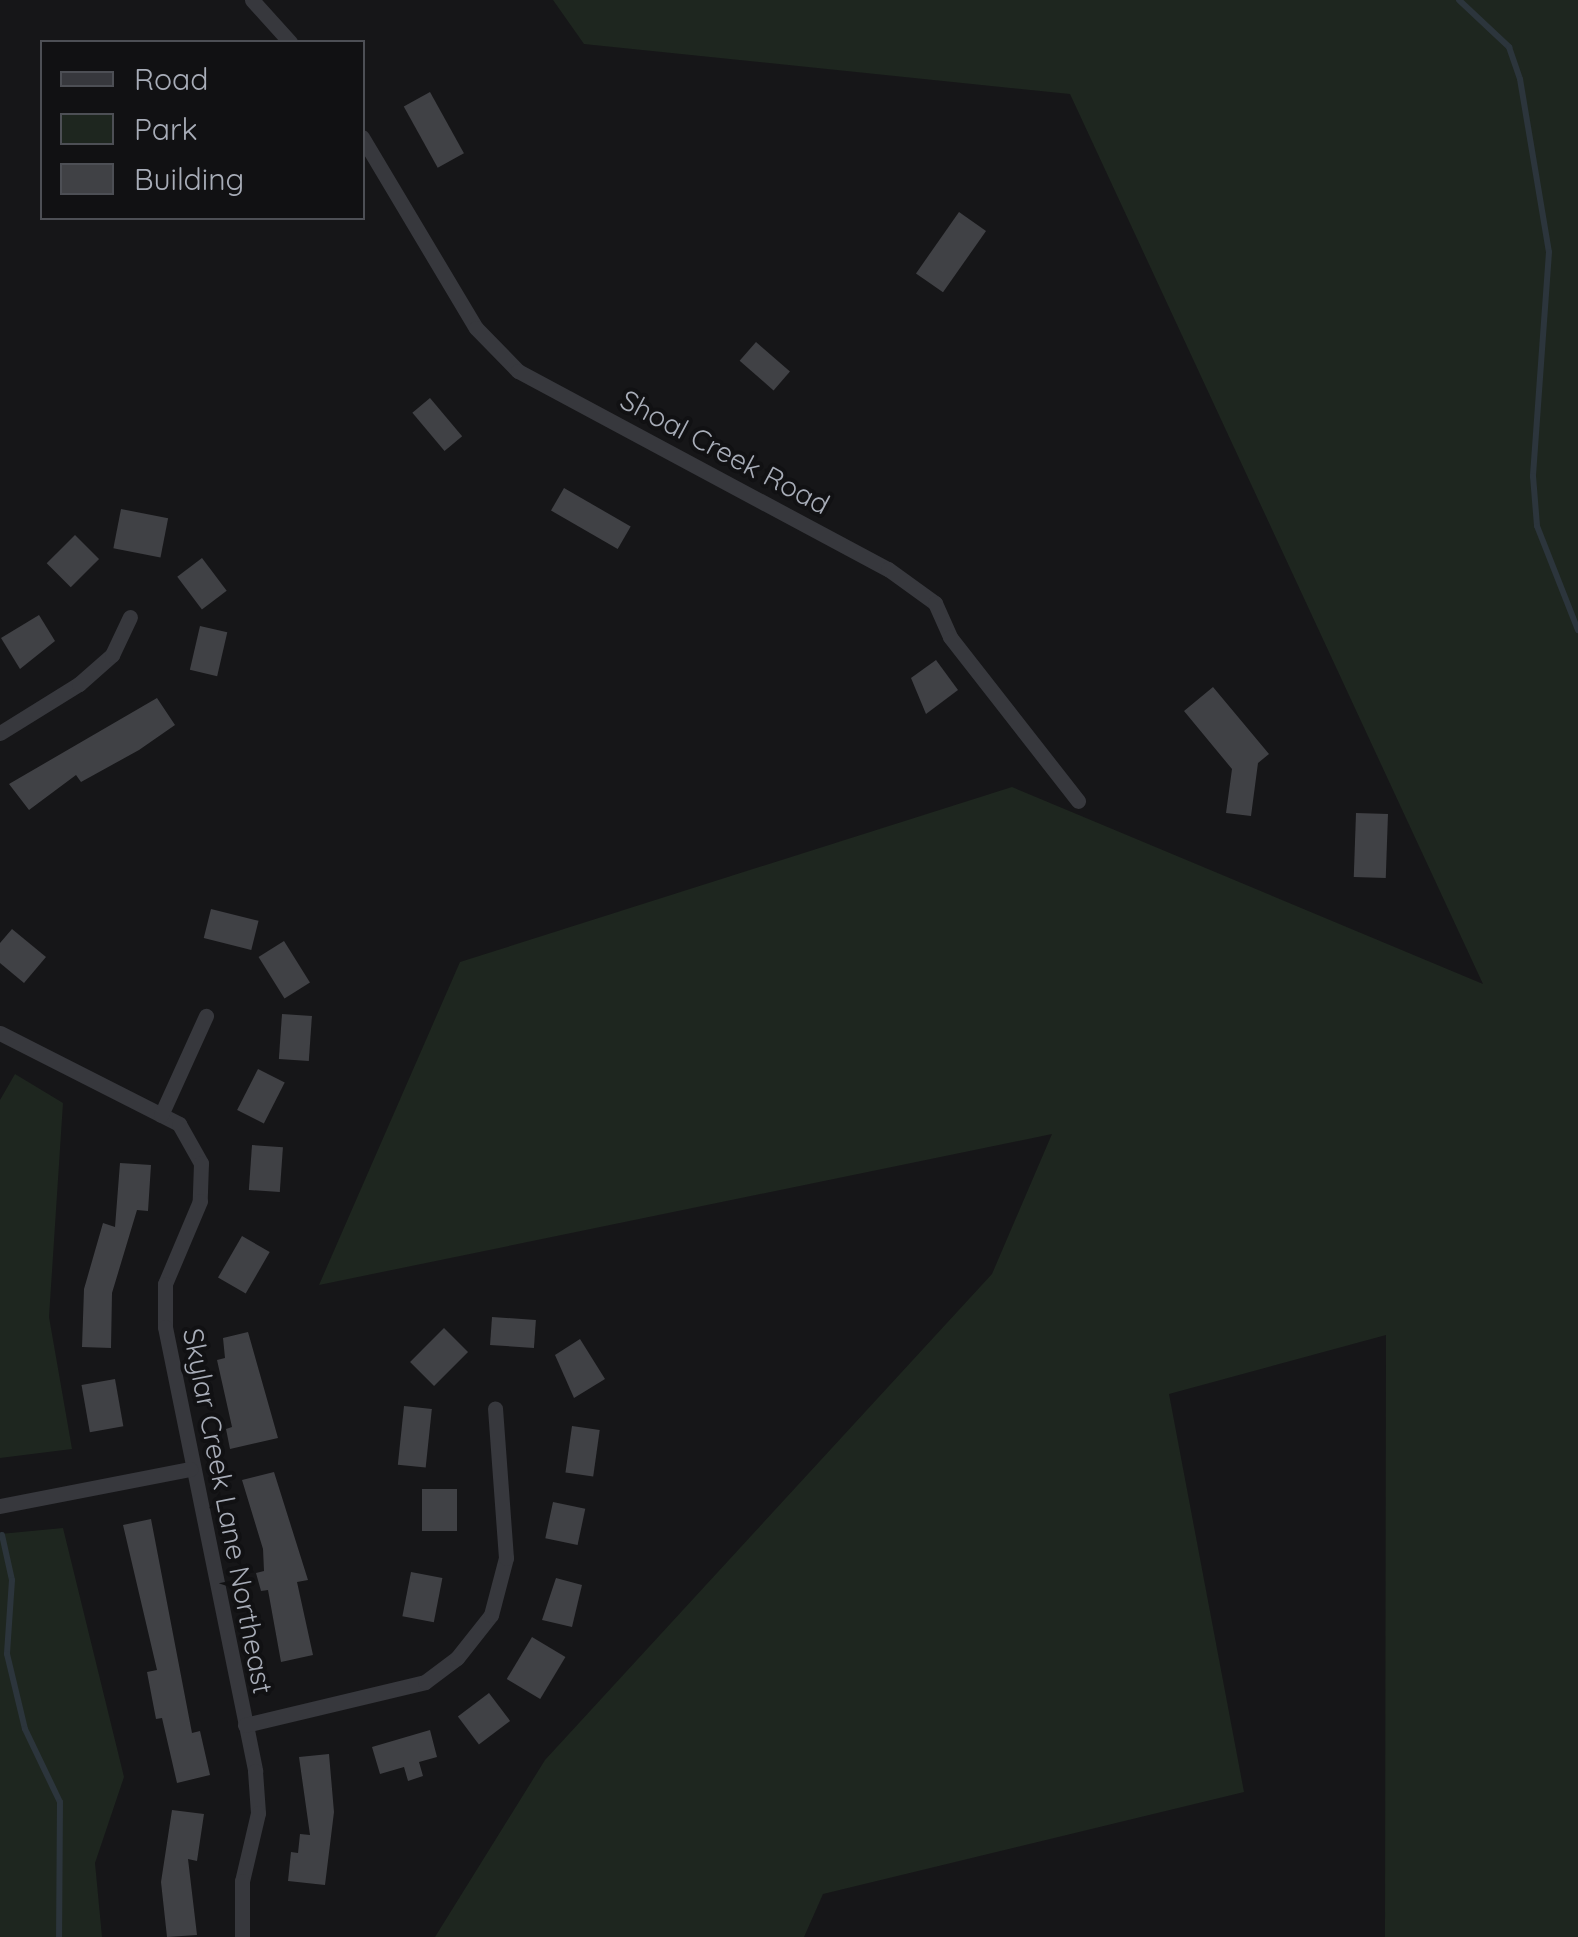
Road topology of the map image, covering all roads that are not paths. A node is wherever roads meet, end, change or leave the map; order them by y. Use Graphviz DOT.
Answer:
graph roads {
  1 [pos="252,0"];
  2 [pos="288,40"];
  3 [pos="365,142"];
  4 [pos="130,618"];
  5 [pos="0,733"];
  6 [pos="1078,800"];
  7 [pos="206,1016"];
  8 [pos="0,1033"];
  9 [pos="161,1114"];
  10 [pos="495,1408"];
  11 [pos="190,1469"];
  12 [pos="0,1506"];
  13 [pos="245,1725"];
  14 [pos="242,1937"];
  1 -- 2 [label="street"];
  3 -- 6 [label="street, Shoal Creek Road"];
  4 -- 5 [label="street"];
  7 -- 9 [label="street"];
  8 -- 9 [label="street, Skylar Creek Lane Northeast"];
  9 -- 11 [label="street, Skylar Creek Lane Northeast"];
  10 -- 13 [label="street"];
  11 -- 12 [label="street"];
  11 -- 13 [label="street, Skylar Creek Lane Northeast"];
  13 -- 14 [label="street, Skylar Creek Lane Northeast"];
}
